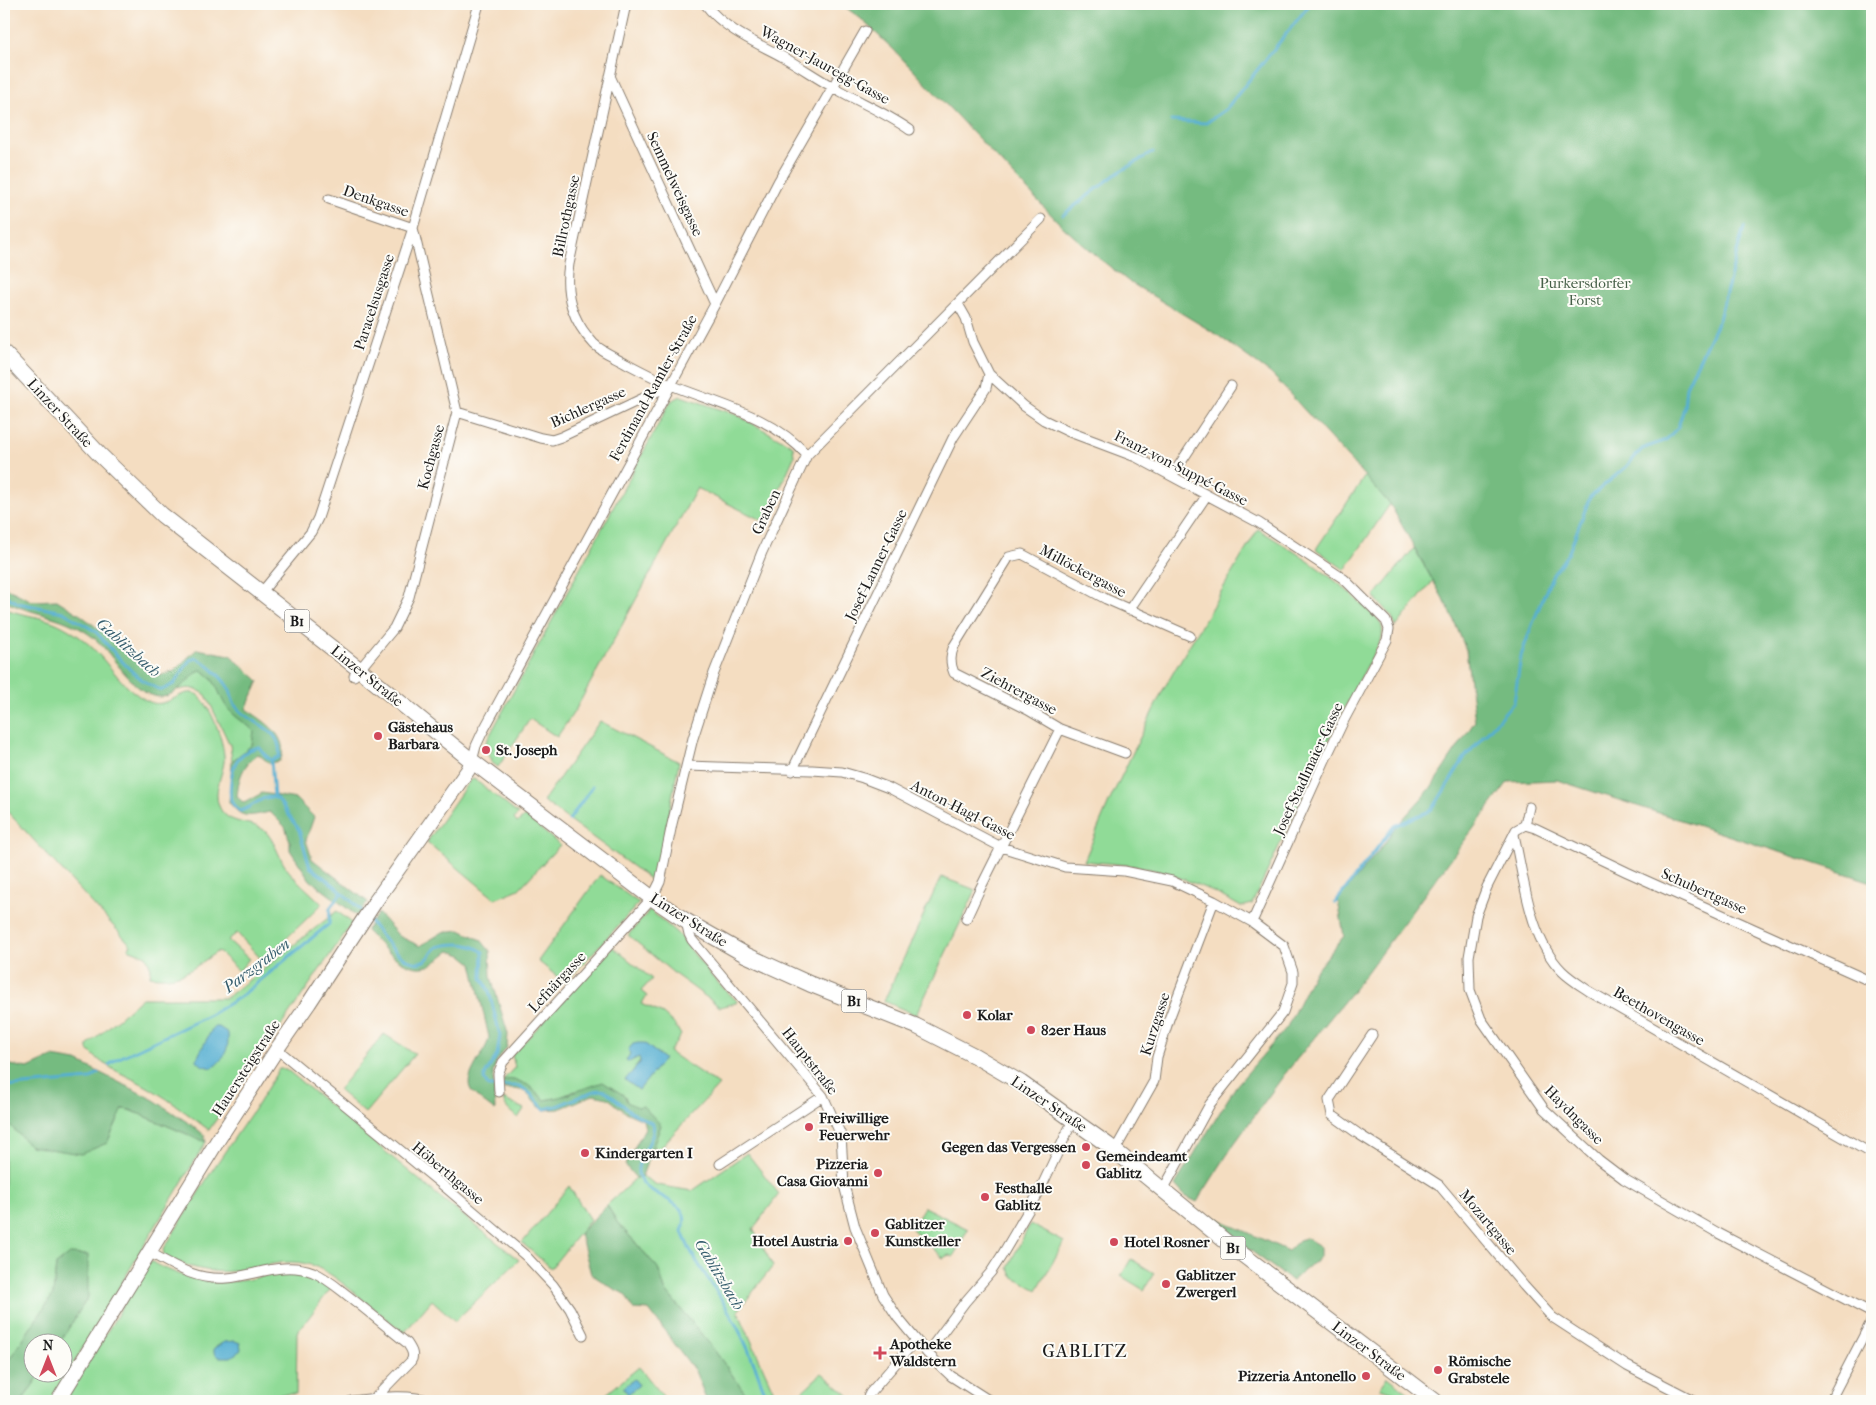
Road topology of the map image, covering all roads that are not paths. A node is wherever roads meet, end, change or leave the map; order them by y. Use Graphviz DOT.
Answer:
graph roads {
  1 [pos="479,4"];
  2 [pos="626,4"];
  3 [pos="705,4"];
  4 [pos="864,31"];
  5 [pos="610,76"];
  6 [pos="833,87"];
  7 [pos="910,130"];
  8 [pos="329,199"];
  9 [pos="1041,219"];
  10 [pos="413,228"];
  11 [pos="715,304"];
  12 [pos="958,304"];
  13 [pos="4,353"];
  14 [pos="989,374"];
  15 [pos="671,385"];
  16 [pos="1231,386"];
  17 [pos="457,412"];
  18 [pos="807,455"];
  19 [pos="1172,476"];
  20 [pos="1207,495"];
  21 [pos="261,592"];
  22 [pos="1129,610"];
  23 [pos="970,621"];
  24 [pos="1390,629"];
  25 [pos="1190,636"];
  26 [pos="357,673"];
  27 [pos="1060,730"];
  28 [pos="1125,753"];
  29 [pos="472,761"];
  30 [pos="688,766"];
  31 [pos="792,770"];
  32 [pos="1529,807"];
  33 [pos="1525,825"];
  34 [pos="1514,835"];
  35 [pos="1001,847"];
  36 [pos="652,898"];
  37 [pos="1214,901"];
  38 [pos="966,920"];
  39 [pos="686,921"];
  40 [pos="1252,922"];
  41 [pos="1872,982"];
  42 [pos="1372,1035"];
  43 [pos="277,1049"];
  44 [pos="499,1092"];
  45 [pos="823,1096"];
  46 [pos="1073,1120"];
  47 [pos="1114,1150"];
  48 [pos="1872,1154"];
  49 [pos="720,1164"];
  50 [pos="1163,1190"];
  51 [pos="149,1252"];
  52 [pos="1872,1313"];
  53 [pos="1872,1320"];
  54 [pos="583,1335"];
  55 [pos="916,1340"];
  56 [pos="927,1353"];
  57 [pos="374,1399"];
  58 [pos="58,1401"];
  59 [pos="351,1401"];
  60 [pos="431,1401"];
  61 [pos="866,1401"];
  62 [pos="990,1401"];
  63 [pos="1362,1401"];
  64 [pos="1389,1401"];
  65 [pos="1430,1401"];
  66 [pos="1695,1401"];
  67 [pos="1830,1401"];
  1 -- 10 [label="street, Paracelsusgasse"];
  2 -- 5 [label="street, Billrothgasse"];
  3 -- 6 [label="street, Wagner-Jauregg-Gasse"];
  4 -- 6 [label="street, Ferdinand-Ramler-Straße"];
  5 -- 11 [label="street, Semmelweisgasse"];
  5 -- 15 [label="street, Billrothgasse"];
  6 -- 7 [label="street, Wagner-Jauregg-Gasse"];
  6 -- 11 [label="street, Ferdinand-Ramler-Straße"];
  8 -- 10 [label="street, Denkgasse"];
  9 -- 12 [label="street, Graben"];
  10 -- 17 [label="street, Kochgasse"];
  10 -- 21 [label="street, Paracelsusgasse"];
  11 -- 15 [label="street, Ferdinand-Ramler-Straße"];
  12 -- 14 [label="street, Franz-von-Suppé-Gasse"];
  12 -- 18 [label="street, Graben"];
  13 -- 21 [label="main road, Linzer Straße / B1"];
  14 -- 19 [label="street, Franz-von-Suppé-Gasse"];
  14 -- 31 [label="street, Josef-Lanner-Gasse"];
  15 -- 17 [label="street, Bichlergasse"];
  15 -- 18 [label="street, Billrothgasse"];
  15 -- 29 [label="street, Ferdinand-Ramler-Straße"];
  16 -- 19 [label="street"];
  17 -- 26 [label="street, Kochgasse"];
  18 -- 30 [label="street, Graben"];
  19 -- 20 [label="street, Franz-von-Suppé-Gasse"];
  20 -- 22 [label="street, Millöckergasse"];
  20 -- 24 [label="street, Franz-von-Suppé-Gasse"];
  21 -- 26 [label="main road, Linzer Straße / B1"];
  22 -- 23 [label="street, Millöckergasse"];
  22 -- 25 [label="street, Millöckergasse"];
  23 -- 27 [label="street, Ziehrergasse"];
  24 -- 40 [label="street, Josef-Stadlmaier-Gasse"];
  26 -- 29 [label="main road, Linzer Straße / B1"];
  27 -- 28 [label="street, Ziehrergasse"];
  27 -- 35 [label="street"];
  29 -- 36 [label="main road, Linzer Straße / B1"];
  29 -- 43 [label="street, Hauersteigstraße"];
  30 -- 31 [label="street, Anton-Hagl-Gasse"];
  30 -- 36 [label="street, Graben"];
  31 -- 35 [label="street, Anton-Hagl-Gasse"];
  32 -- 33 [label="street"];
  33 -- 34 [label="street, Haydngasse"];
  33 -- 41 [label="street, Schubertgasse"];
  34 -- 48 [label="street, Beethovengasse"];
  34 -- 52 [label="street, Haydngasse"];
  35 -- 37 [label="street, Anton-Hagl-Gasse"];
  35 -- 38 [label="street"];
  36 -- 39 [label="main road, Linzer Straße / B1"];
  36 -- 44 [label="street, Lefnärgasse"];
  37 -- 40 [label="street, Anton-Hagl-Gasse"];
  37 -- 47 [label="street, Kurzgasse"];
  39 -- 45 [label="street, Hauptstraße"];
  39 -- 46 [label="main road, Linzer Straße / B1"];
  40 -- 50 [label="street, Anton-Hagl-Gasse"];
  42 -- 66 [label="street, Mozartgasse"];
  43 -- 51 [label="street, Hauersteigstraße"];
  43 -- 54 [label="street, Höberthgasse"];
  45 -- 49 [label="street"];
  45 -- 55 [label="street, Hauptstraße"];
  46 -- 47 [label="main road, Linzer Straße / B1"];
  46 -- 56 [label="street"];
  47 -- 50 [label="main road, Linzer Straße / B1"];
  50 -- 65 [label="main road, Linzer Straße / B1"];
  51 -- 57 [label="street"];
  51 -- 58 [label="street, Hauersteigstraße"];
  53 -- 67 [label="street"];
  55 -- 56 [label="street, Hauptstraße"];
  55 -- 61 [label="street"];
  56 -- 62 [label="street, Hauptstraße"];
  57 -- 59 [label="street"];
  57 -- 60 [label="street"];
  63 -- 64 [label="street"];
}
